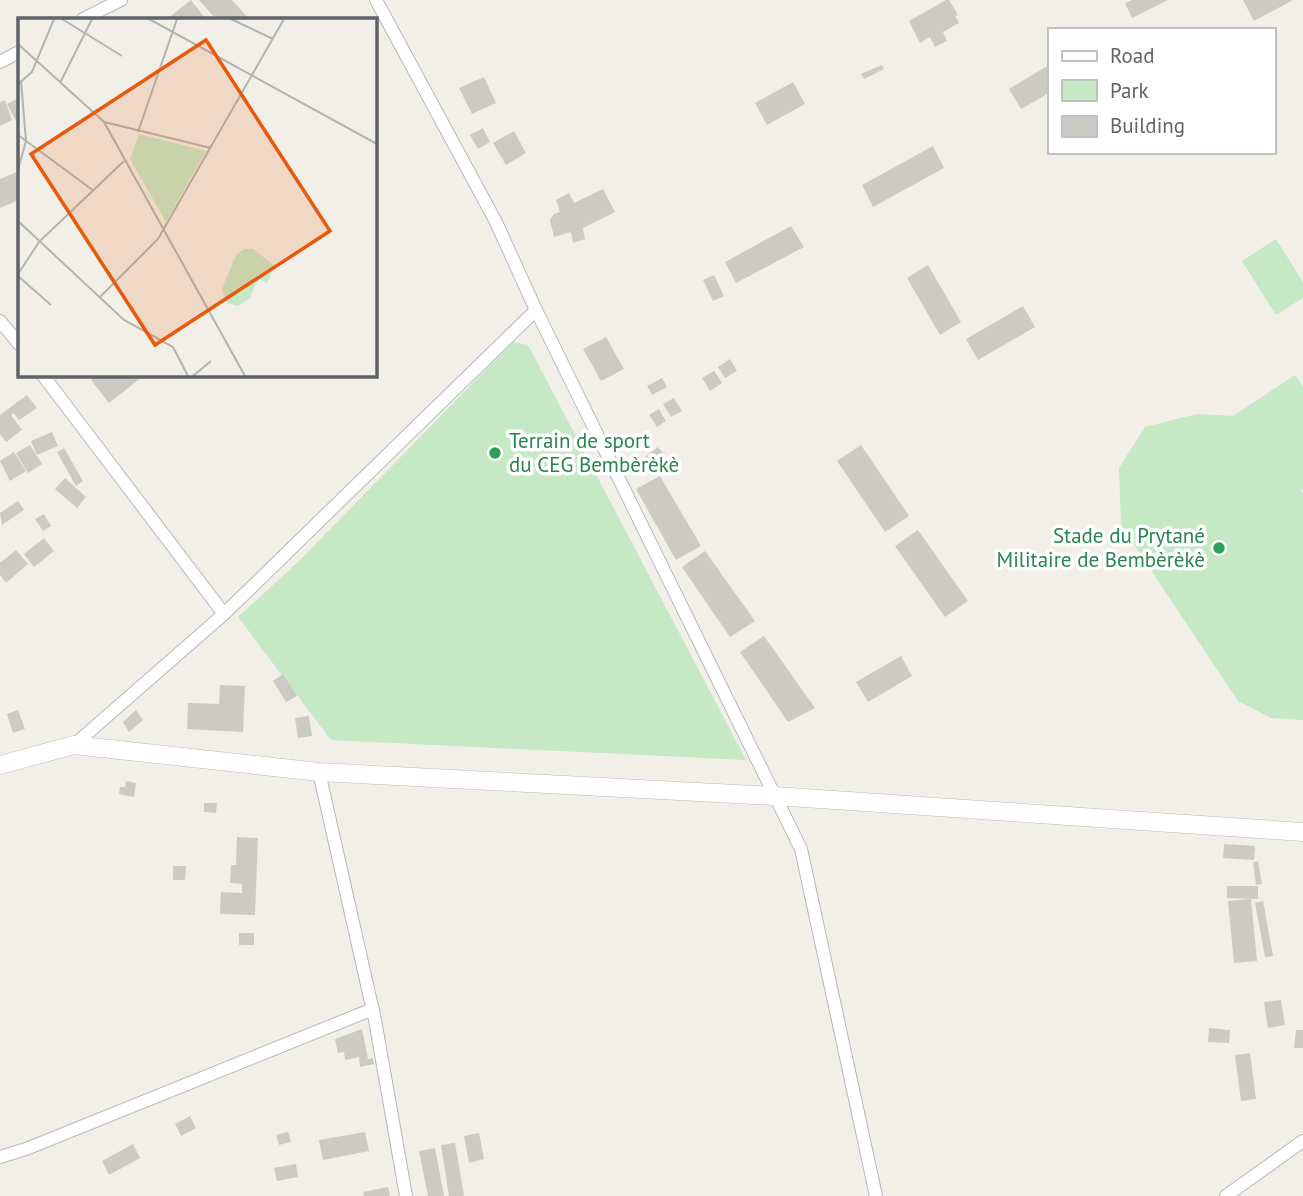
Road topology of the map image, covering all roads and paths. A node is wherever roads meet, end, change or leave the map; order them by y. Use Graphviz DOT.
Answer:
graph roads {
  1 [pos="121,0"];
  2 [pos="376,0"];
  3 [pos="85,18"];
  4 [pos="18,53"];
  5 [pos="0,62"];
  6 [pos="536,310"];
  7 [pos="0,321"];
  8 [pos="18,343"];
  9 [pos="44,376"];
  10 [pos="224,614"];
  11 [pos="74,745"];
  12 [pos="0,765"];
  13 [pos="318,772"];
  14 [pos="775,796"];
  15 [pos="1303,832"];
  16 [pos="373,1009"];
  17 [pos="1303,1141"];
  18 [pos="0,1157"];
  19 [pos="406,1196"];
  20 [pos="876,1196"];
  21 [pos="1226,1196"];
  1 -- 3 [label="street"];
  2 -- 6 [label="street"];
  4 -- 5 [label="street"];
  6 -- 10 [label="street"];
  6 -- 14 [label="street"];
  7 -- 8 [label="street"];
  9 -- 10 [label="street"];
  10 -- 11 [label="street"];
  11 -- 12 [label="main road"];
  11 -- 13 [label="main road"];
  13 -- 14 [label="main road"];
  13 -- 16 [label="street"];
  14 -- 15 [label="main road"];
  14 -- 20 [label="street"];
  16 -- 18 [label="street"];
  16 -- 19 [label="street"];
  17 -- 21 [label="street"];
}
